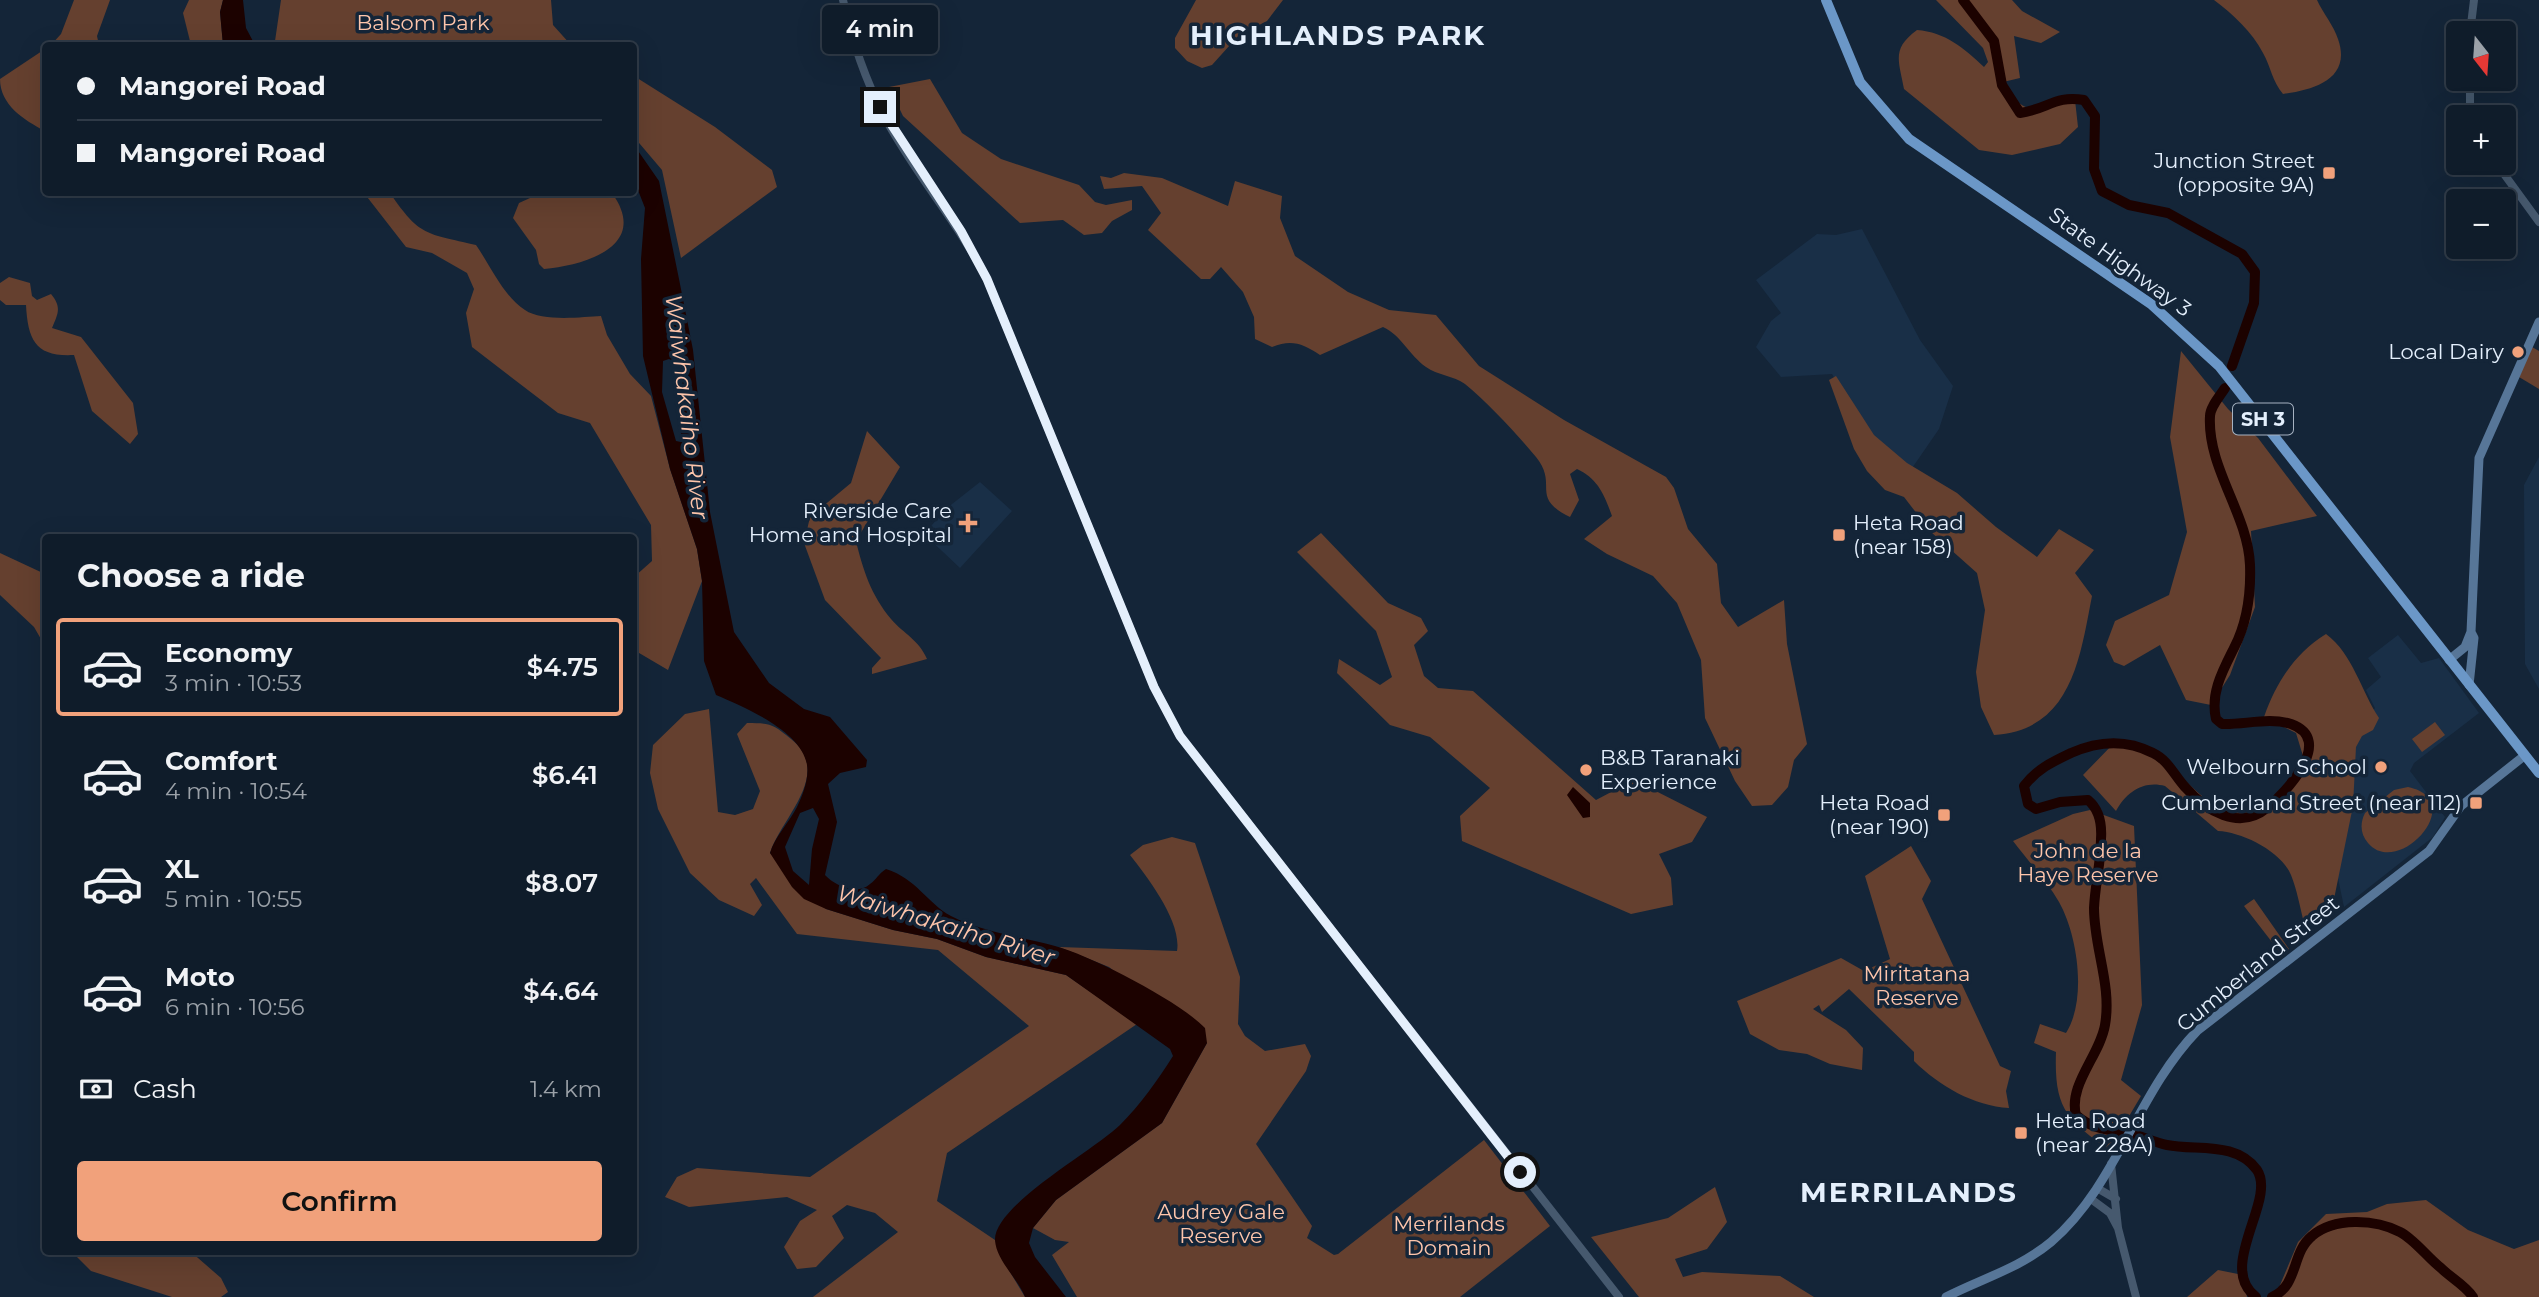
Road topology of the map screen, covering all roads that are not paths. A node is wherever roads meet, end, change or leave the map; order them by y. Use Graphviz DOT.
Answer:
graph roads {
  1 [pos="843,0"];
  2 [pos="1826,0"];
  3 [pos="2474,0"];
  4 [pos="2471,21"];
  5 [pos="2505,175"];
  6 [pos="2539,222"];
  7 [pos="2539,322"];
  8 [pos="2471,632"];
  9 [pos="2472,655"];
  10 [pos="2453,664"];
  11 [pos="2469,685"];
  12 [pos="2524,756"];
  13 [pos="2539,773"];
  14 [pos="2111,1164"];
  15 [pos="2097,1188"];
  16 [pos="2091,1199"];
  17 [pos="2116,1199"];
  18 [pos="2118,1228"];
  19 [pos="1619,1297"];
  20 [pos="1946,1297"];
  21 [pos="2136,1297"];
  1 -- 19 [label="street"];
  2 -- 10 [label="highway, State Highway 3 / SH 3"];
  3 -- 4 [label="street"];
  5 -- 6 [label="street"];
  7 -- 8 [label="main road"];
  8 -- 9 [label="main road"];
  8 -- 10 [label="main road"];
  9 -- 10 [label="main road"];
  9 -- 11 [label="main road"];
  10 -- 11 [label="highway, SH 3"];
  11 -- 12 [label="highway, SH 3"];
  12 -- 13 [label="highway, SH 3"];
  12 -- 14 [label="main road, Cumberland Street"];
  14 -- 15 [label="main road, Cumberland Street"];
  14 -- 17 [label="street"];
  15 -- 16 [label="main road, Cumberland Street"];
  15 -- 17 [label="street"];
  16 -- 18 [label="street"];
  16 -- 20 [label="main road, Cumberland Street"];
  17 -- 18 [label="street"];
  18 -- 21 [label="street"];
}
